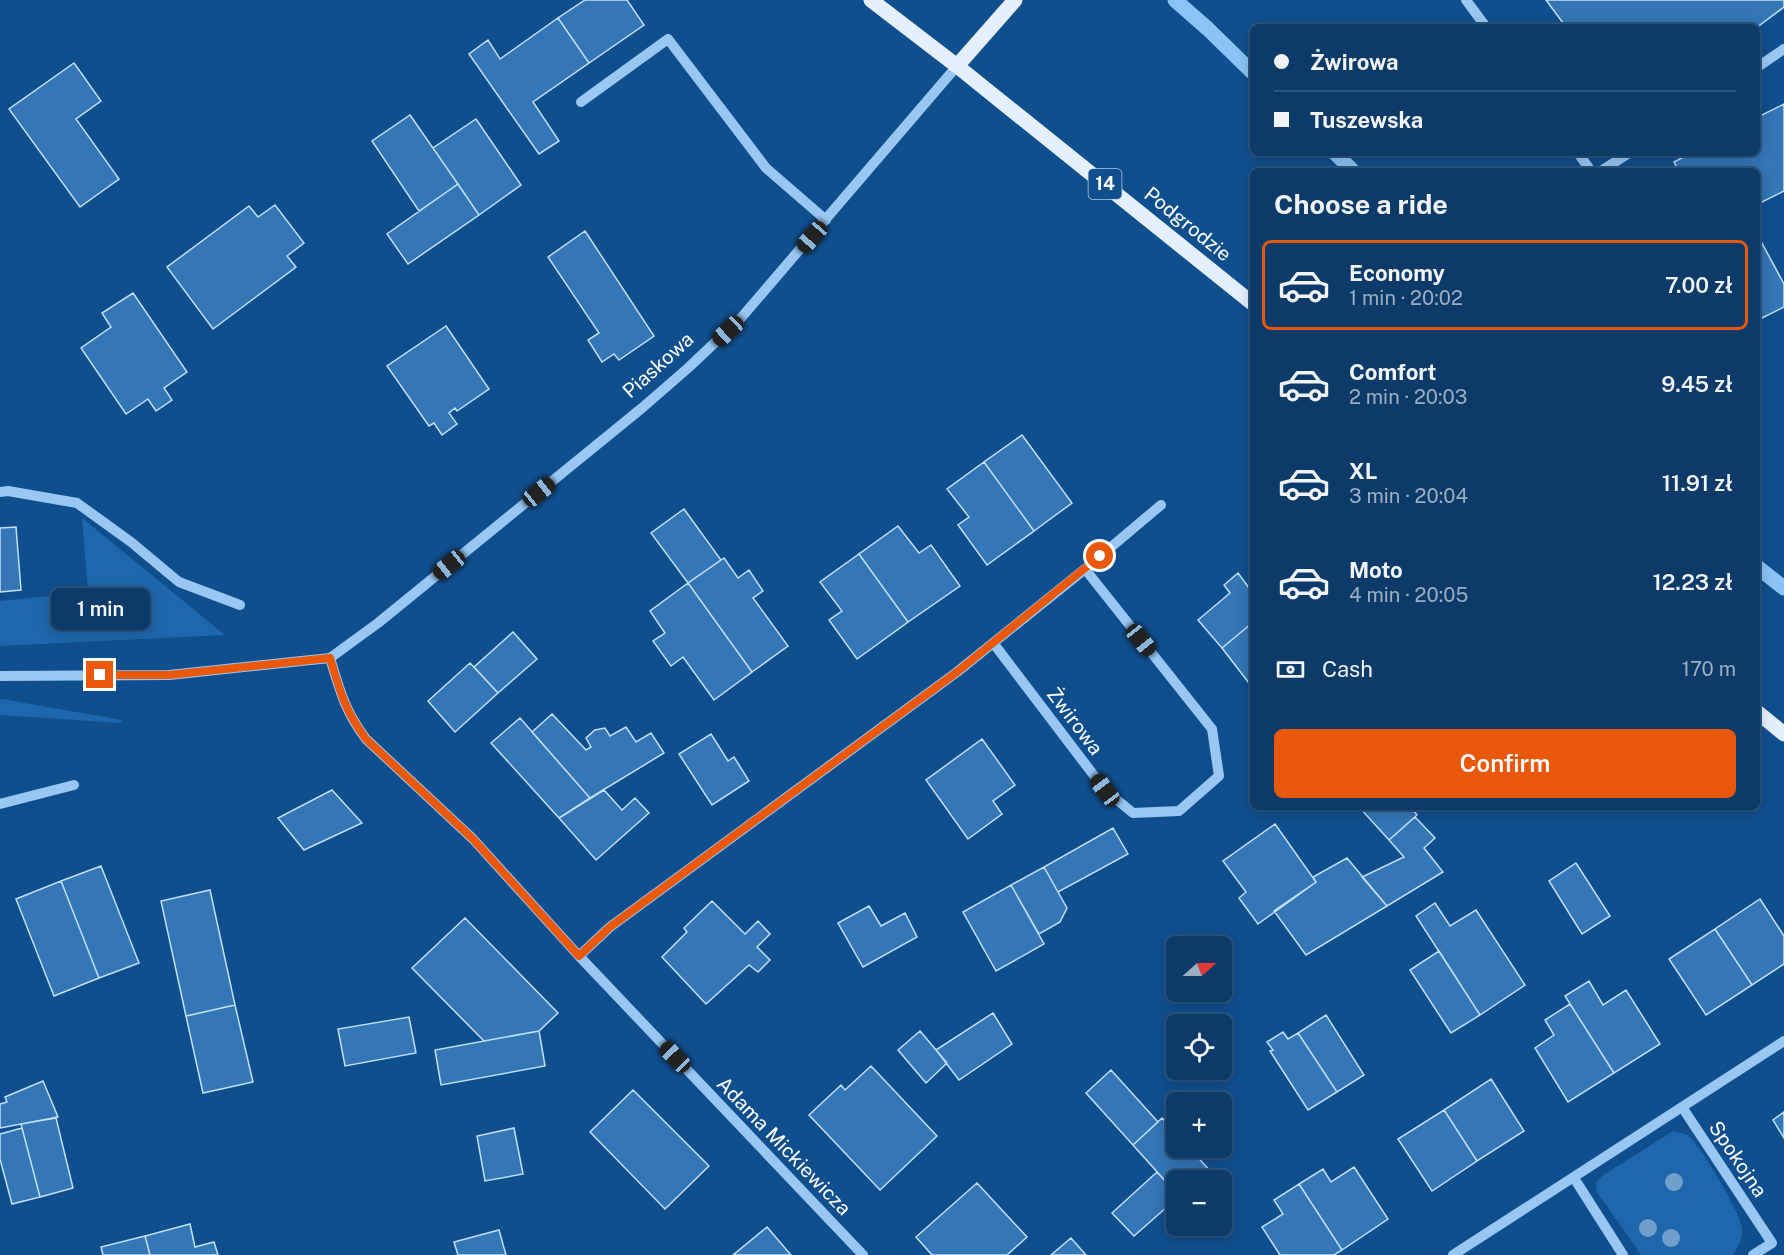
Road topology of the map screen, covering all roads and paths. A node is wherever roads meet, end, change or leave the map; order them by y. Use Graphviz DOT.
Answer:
graph roads {
  1 [pos="871,0"];
  2 [pos="1015,0"];
  3 [pos="1466,0"];
  4 [pos="1484,24"];
  5 [pos="1784,49"];
  6 [pos="1760,65"];
  7 [pos="957,66"];
  8 [pos="581,102"];
  9 [pos="1624,156"];
  10 [pos="1606,168"];
  11 [pos="826,220"];
  12 [pos="1250,301"];
  13 [pos="0,492"];
  14 [pos="1161,505"];
  15 [pos="1084,569"];
  16 [pos="240,605"];
  17 [pos="994,644"];
  18 [pos="330,658"];
  19 [pos="0,676"];
  20 [pos="1760,714"];
  21 [pos="1784,734"];
  22 [pos="74,784"];
  23 [pos="0,804"];
  24 [pos="579,956"];
  25 [pos="1784,1041"];
  26 [pos="1682,1107"];
  27 [pos="1574,1178"];
  28 [pos="862,1255"];
  29 [pos="1453,1255"];
  30 [pos="1623,1255"];
  31 [pos="1753,1255"];
  1 -- 7 [label="main road, 14"];
  2 -- 7 [label="main road, Piaskowa"];
  3 -- 4 [label="street"];
  5 -- 6 [label="street"];
  7 -- 11 [label="street, Piaskowa"];
  7 -- 12 [label="main road, Podgrodzie / 14"];
  8 -- 11 [label="street"];
  9 -- 10 [label="street"];
  11 -- 18 [label="street, Piaskowa"];
  13 -- 16 [label="street"];
  14 -- 15 [label="street"];
  15 -- 17 [label="street"];
  15 -- 17 [label="street, Żwirowa"];
  17 -- 24 [label="street"];
  18 -- 19 [label="street"];
  18 -- 24 [label="street, Adama Mickiewicza"];
  20 -- 21 [label="main road"];
  22 -- 23 [label="street"];
  24 -- 28 [label="street, Adama Mickiewicza"];
  25 -- 26 [label="street"];
  26 -- 27 [label="street"];
  26 -- 31 [label="street, Spokojna"];
  27 -- 29 [label="street"];
  27 -- 30 [label="street"];
}
